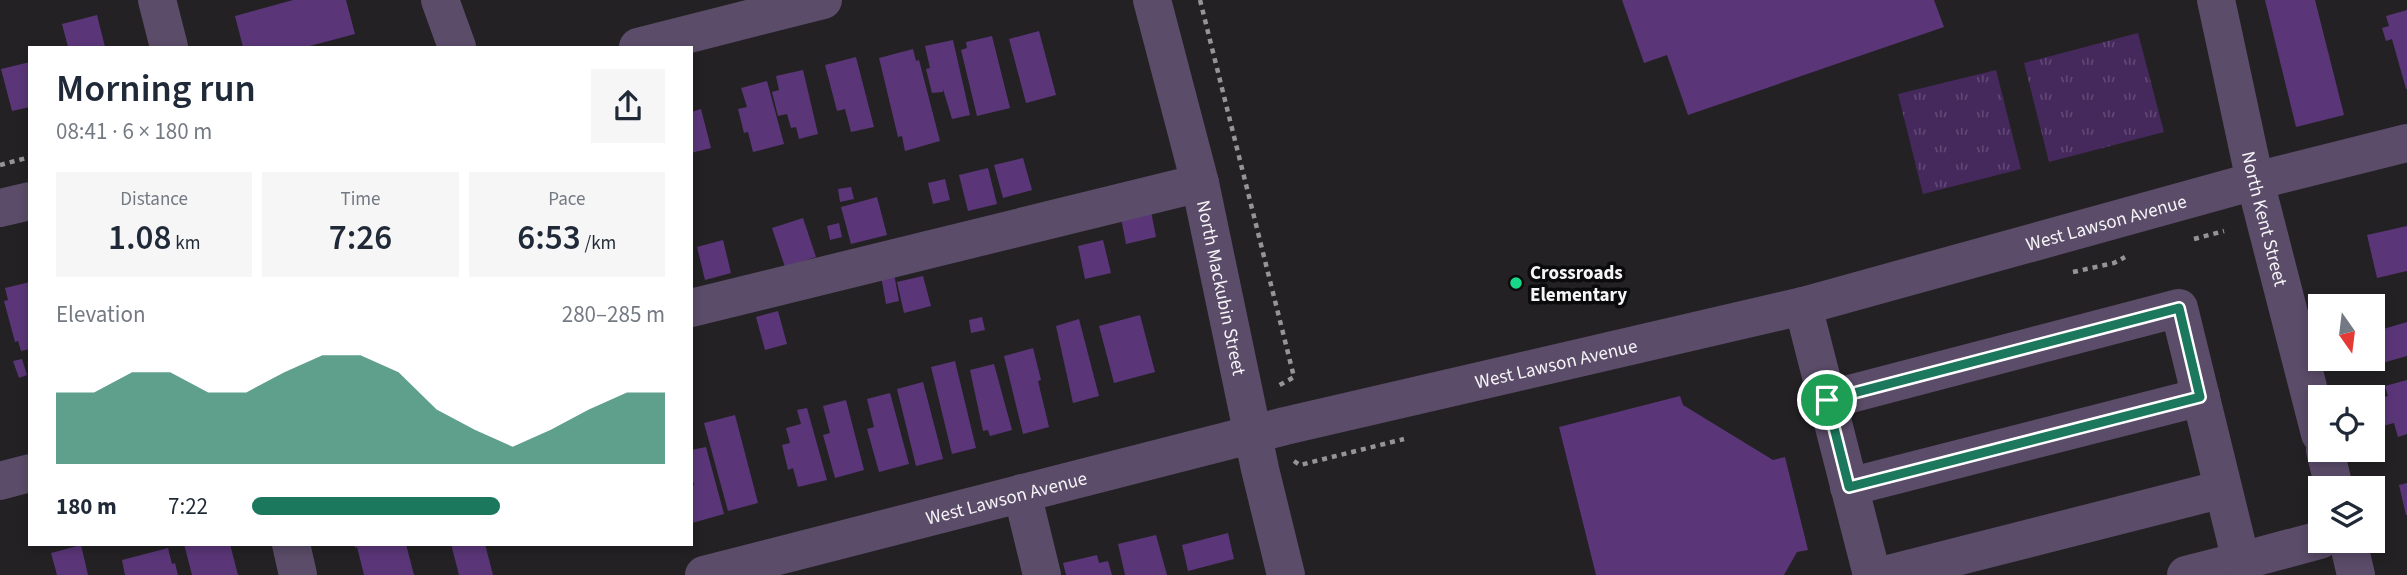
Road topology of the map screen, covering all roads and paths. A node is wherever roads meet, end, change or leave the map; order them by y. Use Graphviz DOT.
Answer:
graph roads {
  1 [pos="157,0"];
  2 [pos="440,0"];
  3 [pos="823,0"];
  4 [pos="1152,0"];
  5 [pos="1200,0"];
  6 [pos="2216,0"];
  7 [pos="169,46"];
  8 [pos="457,46"];
  9 [pos="642,46"];
  10 [pos="2407,143"];
  11 [pos="28,158"];
  12 [pos="0,165"];
  13 [pos="2255,181"];
  14 [pos="1200,183"];
  15 [pos="28,201"];
  16 [pos="0,208"];
  17 [pos="1803,306"];
  18 [pos="693,308"];
  19 [pos="1278,387"];
  20 [pos="2308,387"];
  21 [pos="2200,397"];
  22 [pos="1827,400"];
  23 [pos="1253,434"];
  24 [pos="28,474"];
  25 [pos="0,481"];
  26 [pos="1849,487"];
  27 [pos="2223,489"];
  28 [pos="1022,493"];
  29 [pos="2308,543"];
  30 [pos="291,546"];
  31 [pos="2351,553"];
  32 [pos="2241,561"];
  33 [pos="787,565"];
  34 [pos="298,575"];
  35 [pos="704,575"];
  36 [pos="1042,575"];
  37 [pos="1286,575"];
  38 [pos="1871,575"];
  39 [pos="1885,575"];
  40 [pos="2186,575"];
  41 [pos="2356,575"];
  1 -- 7 [label="street"];
  2 -- 8 [label="street"];
  3 -- 9 [label="street"];
  4 -- 14 [label="street, North Mackubin Street"];
  5 -- 19 [label="path"];
  6 -- 13 [label="street, North Kent Street"];
  10 -- 13 [label="street, West Lawson Avenue"];
  11 -- 12 [label="path"];
  13 -- 17 [label="street, West Lawson Avenue"];
  13 -- 20 [label="street, North Kent Street"];
  14 -- 18 [label="street"];
  14 -- 23 [label="street, North Mackubin Street"];
  15 -- 16 [label="street"];
  17 -- 22 [label="street"];
  17 -- 23 [label="street, West Lawson Avenue"];
  21 -- 22 [label="street"];
  21 -- 26 [label="street"];
  21 -- 27 [label="street"];
  22 -- 26 [label="street"];
  23 -- 28 [label="street, West Lawson Avenue"];
  23 -- 37 [label="street, North Mackubin Street"];
  24 -- 25 [label="street"];
  26 -- 38 [label="street"];
  27 -- 32 [label="street"];
  27 -- 39 [label="street"];
  28 -- 33 [label="street, West Lawson Avenue"];
  28 -- 36 [label="street"];
  29 -- 32 [label="street"];
  30 -- 34 [label="street"];
  31 -- 41 [label="street"];
  32 -- 40 [label="street"];
  33 -- 35 [label="street, West Lawson Avenue"];
}
